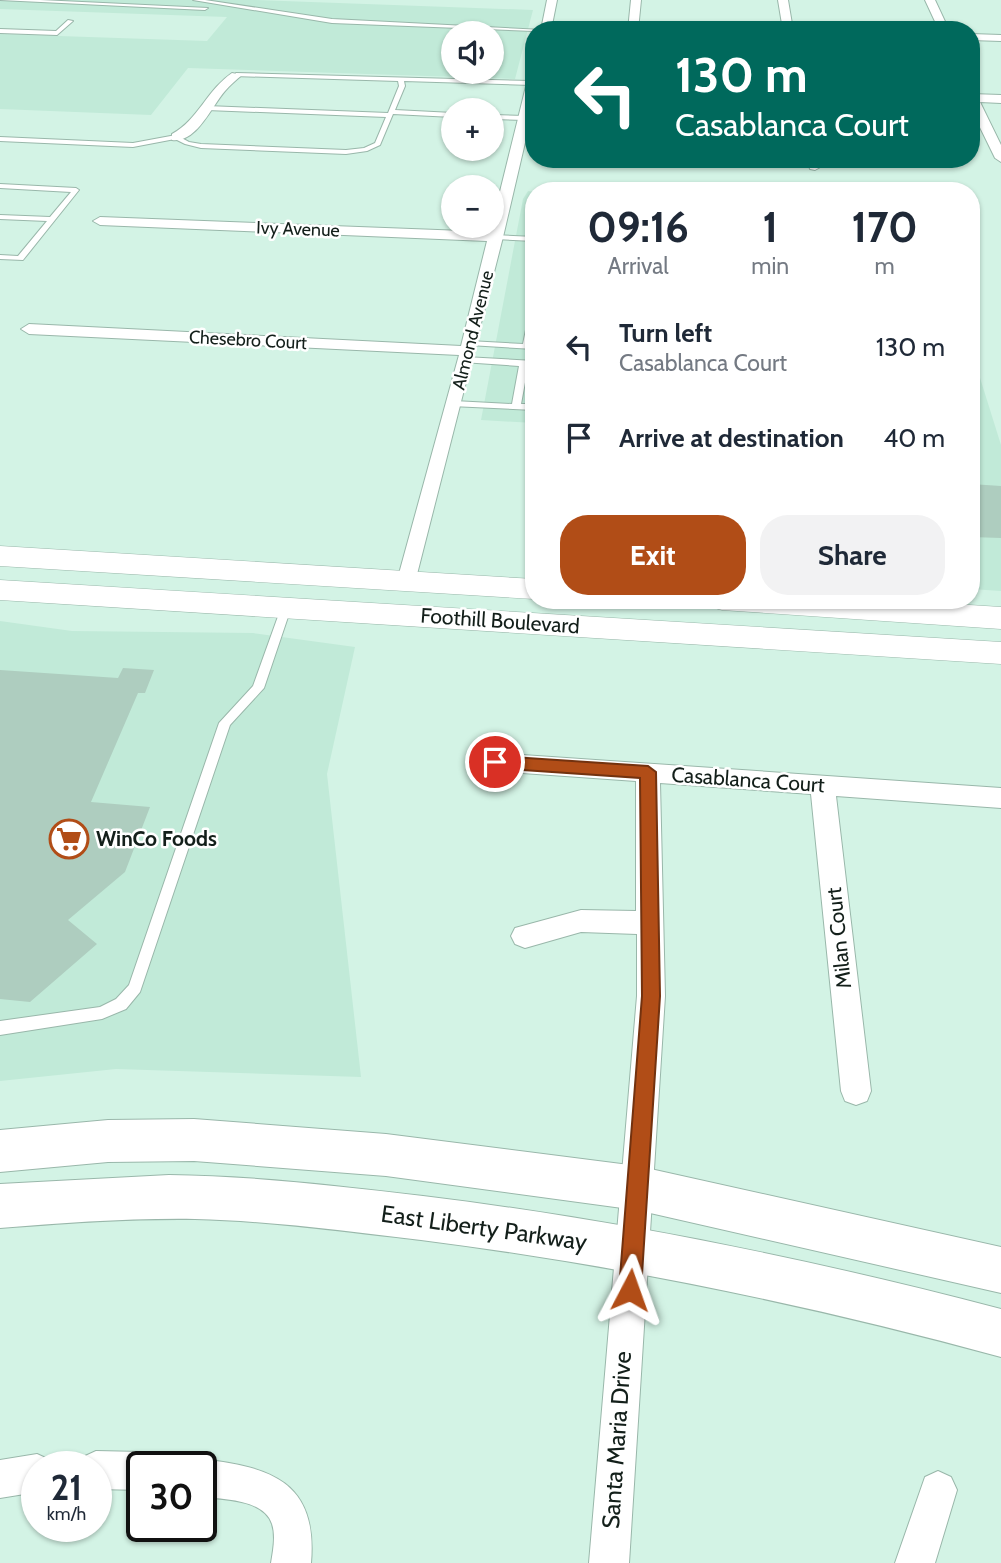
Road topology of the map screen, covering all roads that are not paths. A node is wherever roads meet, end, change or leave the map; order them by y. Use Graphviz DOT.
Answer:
graph roads {
  1 [pos="2,0"];
  2 [pos="195,0"];
  3 [pos="552,0"];
  4 [pos="636,0"];
  5 [pos="783,0"];
  6 [pos="930,0"];
  7 [pos="248,9"];
  8 [pos="70,20"];
  9 [pos="548,21"];
  10 [pos="634,21"];
  11 [pos="786,21"];
  12 [pos="940,21"];
  13 [pos="525,29"];
  14 [pos="0,31"];
  15 [pos="980,37"];
  16 [pos="1001,37"];
  17 [pos="236,75"];
  18 [pos="401,81"];
  19 [pos="525,81"];
  20 [pos="980,98"];
  21 [pos="1001,99"];
  22 [pos="207,108"];
  23 [pos="525,113"];
  24 [pos="391,114"];
  25 [pos="441,115"];
  26 [pos="980,116"];
  27 [pos="504,117"];
  28 [pos="524,118"];
  29 [pos="176,137"];
  30 [pos="0,139"];
  31 [pos="1001,158"];
  32 [pos="0,187"];
  33 [pos="504,203"];
  34 [pos="0,217"];
  35 [pos="52,219"];
  36 [pos="100,221"];
  37 [pos="441,235"];
  38 [pos="504,237"];
  39 [pos="496,238"];
  40 [pos="525,239"];
  41 [pos="0,257"];
  42 [pos="29,329"];
  43 [pos="525,347"];
  44 [pos="468,352"];
  45 [pos="525,362"];
  46 [pos="525,376"];
  47 [pos="454,404"];
  48 [pos="516,406"];
  49 [pos="525,406"];
  50 [pos="0,556"];
  51 [pos="149,566"];
  52 [pos="0,570"];
  53 [pos="407,581"];
  54 [pos="525,588"];
  55 [pos="0,590"];
  56 [pos="286,608"];
  57 [pos="862,609"];
  58 [pos="1001,618"];
  59 [pos="1001,653"];
  60 [pos="495,762"];
  61 [pos="648,772"];
  62 [pos="822,785"];
  63 [pos="1001,798"];
  64 [pos="652,923"];
  65 [pos="525,936"];
  66 [pos="0,1028"];
  67 [pos="856,1091"];
  68 [pos="0,1151"];
  69 [pos="637,1188"];
  70 [pos="0,1206"];
  71 [pos="633,1248"];
  72 [pos="1001,1270"];
  73 [pos="1001,1333"];
  74 [pos="21,1476"];
  75 [pos="0,1479"];
  76 [pos="217,1480"];
  77 [pos="938,1490"];
  78 [pos="291,1563"];
  79 [pos="609,1563"];
  80 [pos="915,1563"];
  1 -- 7 [label="lane"];
  2 -- 7 [label="lane"];
  3 -- 9 [label="street"];
  4 -- 10 [label="street"];
  5 -- 11 [label="street"];
  6 -- 12 [label="street"];
  7 -- 13 [label="lane"];
  8 -- 14 [label="lane"];
  15 -- 16 [label="street"];
  17 -- 18 [label="lane"];
  17 -- 22 [label="street"];
  18 -- 19 [label="lane"];
  18 -- 24 [label="lane"];
  20 -- 21 [label="street"];
  22 -- 24 [label="lane"];
  22 -- 29 [label="street"];
  23 -- 28 [label="street, Almond Avenue"];
  24 -- 25 [label="lane"];
  24 -- 29 [label="lane"];
  26 -- 31 [label="street"];
  27 -- 28 [label="lane"];
  28 -- 33 [label="street, Almond Avenue"];
  29 -- 30 [label="lane"];
  32 -- 35 [label="lane"];
  34 -- 35 [label="lane"];
  35 -- 41 [label="lane"];
  36 -- 37 [label="street, Ivy Avenue"];
  38 -- 40 [label="lane"];
  39 -- 44 [label="street, Almond Avenue"];
  42 -- 44 [label="street, Chesebro Court"];
  43 -- 44 [label="lane"];
  44 -- 45 [label="lane"];
  44 -- 47 [label="street, Almond Avenue"];
  46 -- 48 [label="lane"];
  47 -- 48 [label="lane"];
  47 -- 53 [label="street, Almond Avenue"];
  48 -- 49 [label="lane"];
  50 -- 51 [label="main road, Foothill Boulevard"];
  51 -- 52 [label="main road"];
  51 -- 53 [label="main road, Foothill Boulevard"];
  53 -- 54 [label="main road, Foothill Boulevard"];
  55 -- 56 [label="main road, Foothill Boulevard"];
  56 -- 59 [label="main road, Foothill Boulevard"];
  56 -- 66 [label="lane"];
  57 -- 58 [label="main road"];
  60 -- 61 [label="street, Casablanca Court"];
  61 -- 62 [label="street, Casablanca Court"];
  61 -- 64 [label="street, Santa Maria Drive"];
  62 -- 63 [label="street, Casablanca Court"];
  62 -- 67 [label="street, Milan Court"];
  64 -- 65 [label="street"];
  64 -- 69 [label="street, Santa Maria Drive"];
  68 -- 69 [label="street"];
  69 -- 71 [label="street, Santa Maria Drive"];
  69 -- 72 [label="street"];
  70 -- 71 [label="street, East Liberty Parkway"];
  71 -- 73 [label="street, East Liberty Parkway"];
  71 -- 79 [label="street, Santa Maria Drive"];
  74 -- 75 [label="street"];
  76 -- 78 [label="street"];
  77 -- 80 [label="street"];
}
